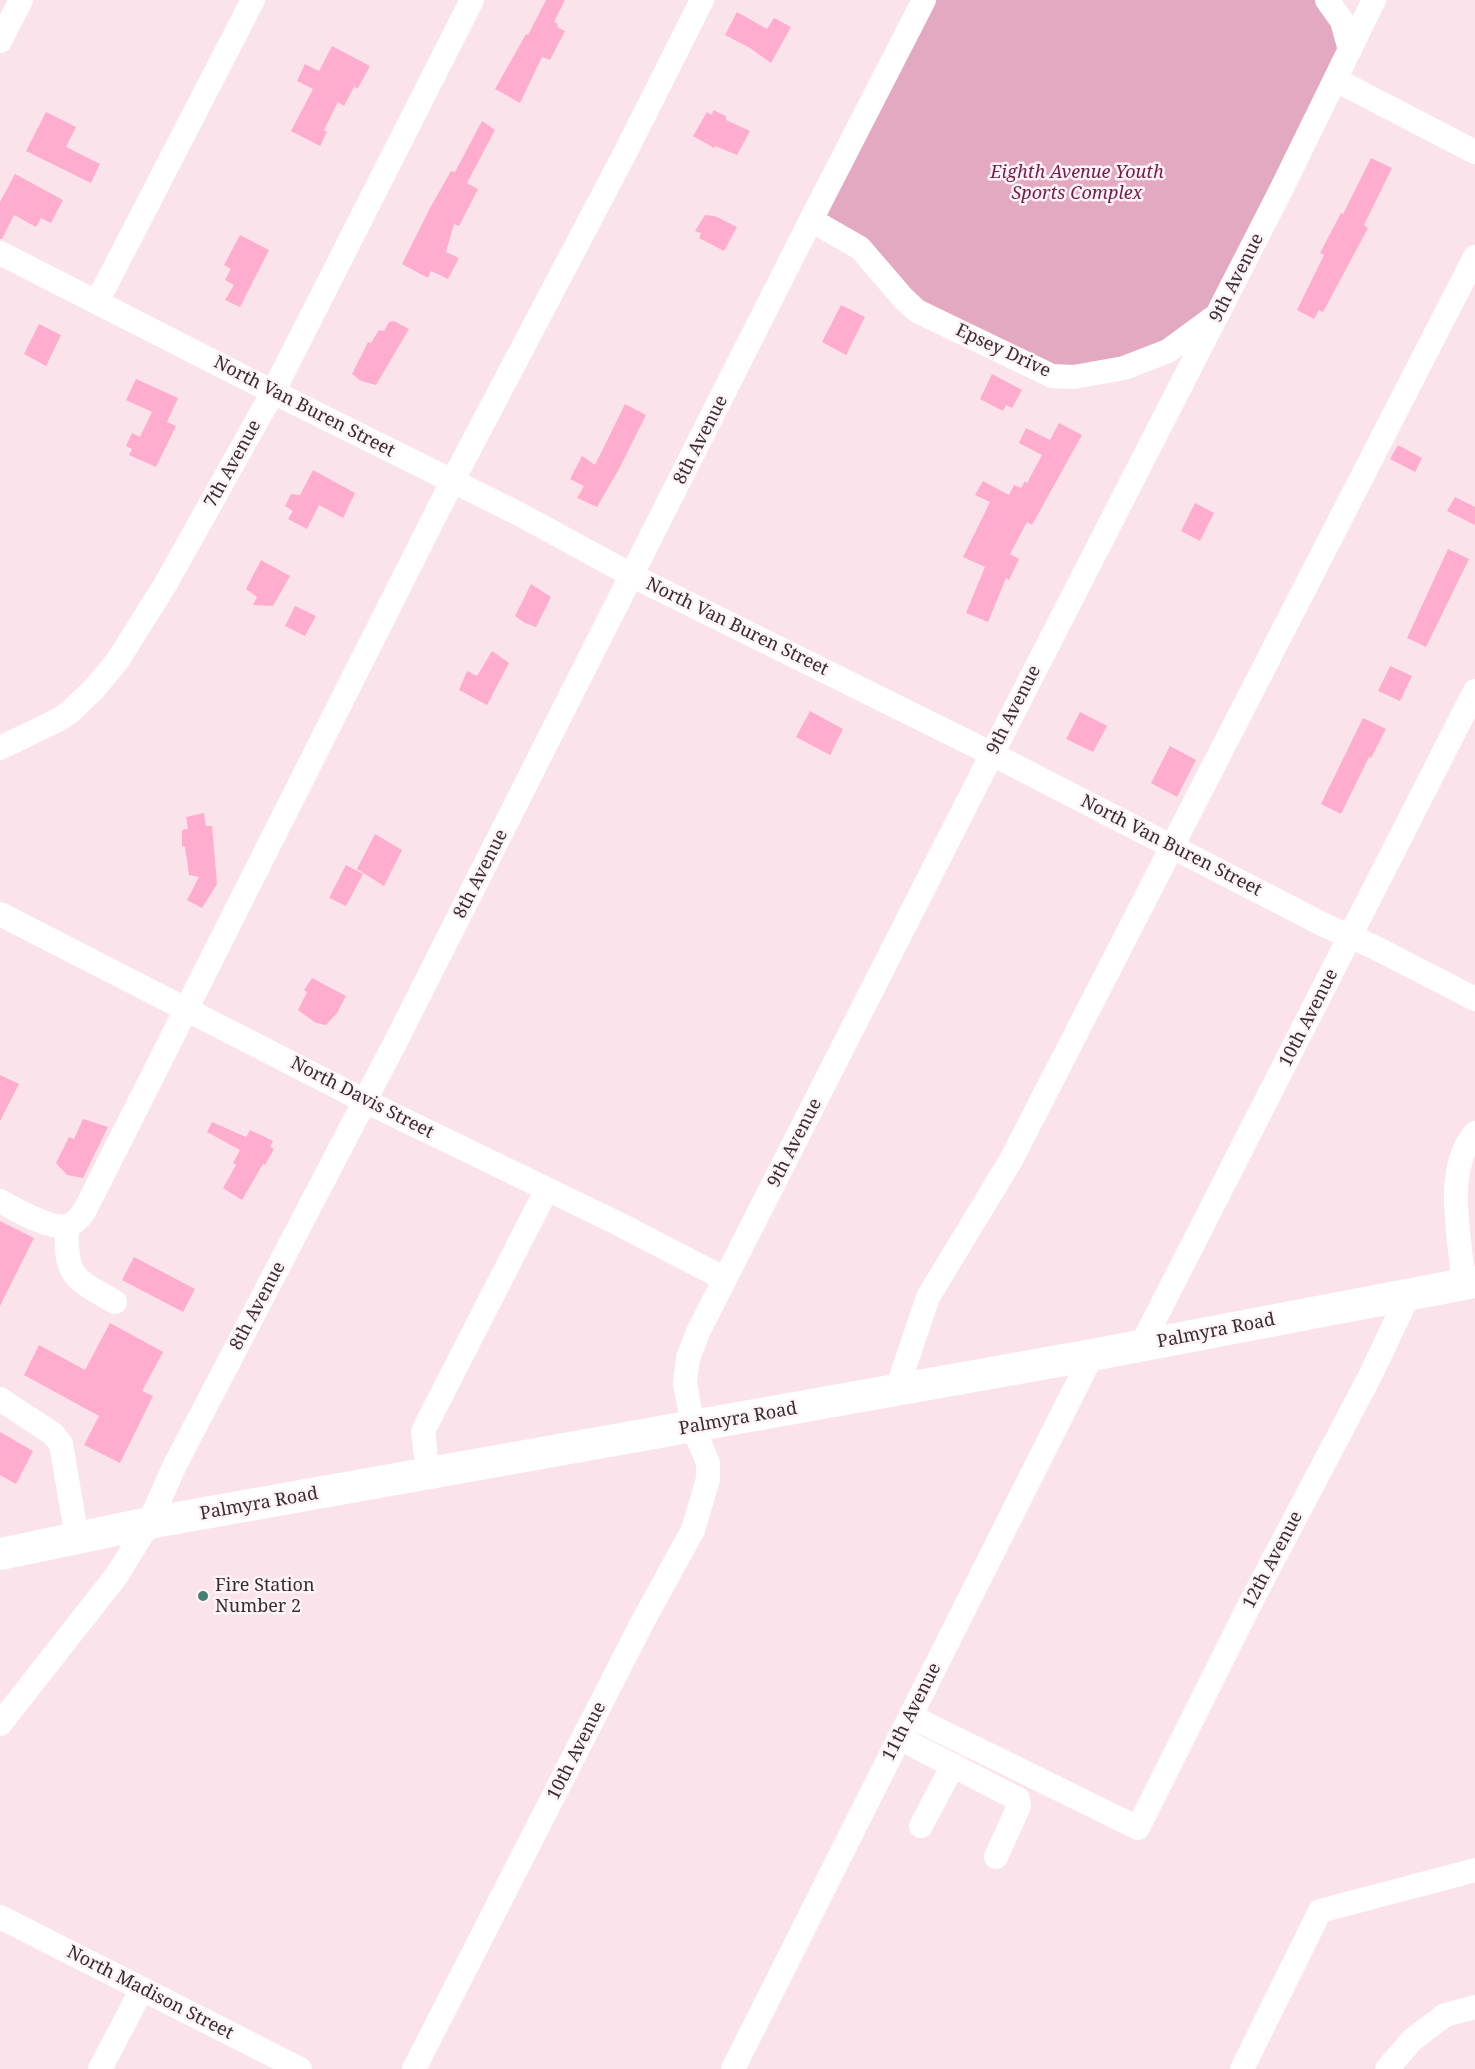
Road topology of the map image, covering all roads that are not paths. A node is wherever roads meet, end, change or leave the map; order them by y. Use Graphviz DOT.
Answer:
graph roads {
  1 [pos="21,0"];
  2 [pos="253,0"];
  3 [pos="472,0"];
  4 [pos="702,0"];
  5 [pos="924,0"];
  6 [pos="1327,0"];
  7 [pos="1374,0"];
  8 [pos="0,41"];
  9 [pos="1350,50"];
  10 [pos="1336,80"];
  11 [pos="1475,152"];
  12 [pos="811,220"];
  13 [pos="0,253"];
  14 [pos="1475,257"];
  15 [pos="97,302"];
  16 [pos="1218,315"];
  17 [pos="273,393"];
  18 [pos="452,482"];
  19 [pos="633,576"];
  20 [pos="1475,691"];
  21 [pos="0,748"];
  22 [pos="992,754"];
  23 [pos="1173,847"];
  24 [pos="0,914"];
  25 [pos="1350,936"];
  26 [pos="1475,999"];
  27 [pos="186,1008"];
  28 [pos="365,1101"];
  29 [pos="1475,1133"];
  30 [pos="547,1189"];
  31 [pos="0,1201"];
  32 [pos="68,1226"];
  33 [pos="725,1279"];
  34 [pos="1469,1283"];
  35 [pos="1409,1294"];
  36 [pos="115,1302"];
  37 [pos="1142,1344"];
  38 [pos="1092,1355"];
  39 [pos="897,1389"];
  40 [pos="0,1399"];
  41 [pos="693,1427"];
  42 [pos="428,1473"];
  43 [pos="149,1523"];
  44 [pos="77,1538"];
  45 [pos="0,1554"];
  46 [pos="910,1716"];
  47 [pos="0,1724"];
  48 [pos="899,1738"];
  49 [pos="953,1765"];
  50 [pos="921,1826"];
  51 [pos="996,1857"];
  52 [pos="1475,1870"];
  53 [pos="0,1917"];
  54 [pos="142,1989"];
  55 [pos="1475,2007"];
  56 [pos="738,2067"];
  57 [pos="100,2069"];
  58 [pos="300,2069"];
  59 [pos="414,2069"];
  60 [pos="1242,2069"];
  61 [pos="1387,2069"];
  1 -- 8 [label="street"];
  2 -- 15 [label="street"];
  3 -- 17 [label="street, 7th Avenue"];
  4 -- 18 [label="street"];
  5 -- 12 [label="street, 8th Avenue"];
  6 -- 9 [label="street"];
  7 -- 9 [label="street, 9th Avenue"];
  9 -- 10 [label="street, 9th Avenue"];
  10 -- 11 [label="street"];
  10 -- 16 [label="street, 9th Avenue"];
  12 -- 16 [label="street, Epsey Drive"];
  12 -- 19 [label="street, 8th Avenue"];
  13 -- 15 [label="street, North Van Buren Street"];
  14 -- 23 [label="street"];
  15 -- 17 [label="street, North Van Buren Street"];
  16 -- 22 [label="street, 9th Avenue"];
  17 -- 18 [label="street, North Van Buren Street"];
  17 -- 21 [label="street, 7th Avenue"];
  18 -- 19 [label="street, North Van Buren Street"];
  18 -- 27 [label="street"];
  19 -- 22 [label="street, North Van Buren Street"];
  19 -- 28 [label="street, 8th Avenue"];
  20 -- 25 [label="street, 10th Avenue"];
  22 -- 23 [label="street, North Van Buren Street"];
  22 -- 33 [label="street, 9th Avenue"];
  23 -- 25 [label="street, North Van Buren Street"];
  23 -- 39 [label="street"];
  24 -- 27 [label="street, North Davis Street"];
  25 -- 26 [label="street, North Van Buren Street"];
  25 -- 37 [label="street, 10th Avenue"];
  27 -- 28 [label="street, North Davis Street"];
  27 -- 32 [label="street"];
  28 -- 30 [label="street, North Davis Street"];
  28 -- 43 [label="street, 8th Avenue"];
  29 -- 34 [label="street"];
  30 -- 33 [label="street, North Davis Street"];
  30 -- 42 [label="street"];
  31 -- 32 [label="street"];
  32 -- 36 [label="street"];
  33 -- 41 [label="street, 9th Avenue"];
  34 -- 35 [label="main road, Palmyra Road"];
  35 -- 37 [label="main road, Palmyra Road"];
  35 -- 46 [label="street, 12th Avenue"];
  37 -- 38 [label="main road, Palmyra Road"];
  38 -- 39 [label="main road, Palmyra Road"];
  38 -- 46 [label="street, 11th Avenue"];
  39 -- 41 [label="main road, Palmyra Road"];
  40 -- 44 [label="street"];
  41 -- 42 [label="main road, Palmyra Road"];
  41 -- 59 [label="street, 10th Avenue"];
  42 -- 43 [label="main road, Palmyra Road"];
  43 -- 44 [label="main road, Palmyra Road"];
  43 -- 47 [label="street, 8th Avenue"];
  44 -- 45 [label="main road, Palmyra Road"];
  46 -- 48 [label="street, 11th Avenue"];
  48 -- 49 [label="street"];
  48 -- 56 [label="street, 11th Avenue"];
  49 -- 50 [label="street"];
  49 -- 51 [label="street"];
  52 -- 60 [label="street"];
  53 -- 54 [label="street, North Madison Street"];
  54 -- 57 [label="street"];
  54 -- 58 [label="street, North Madison Street"];
  55 -- 61 [label="street"];
}
